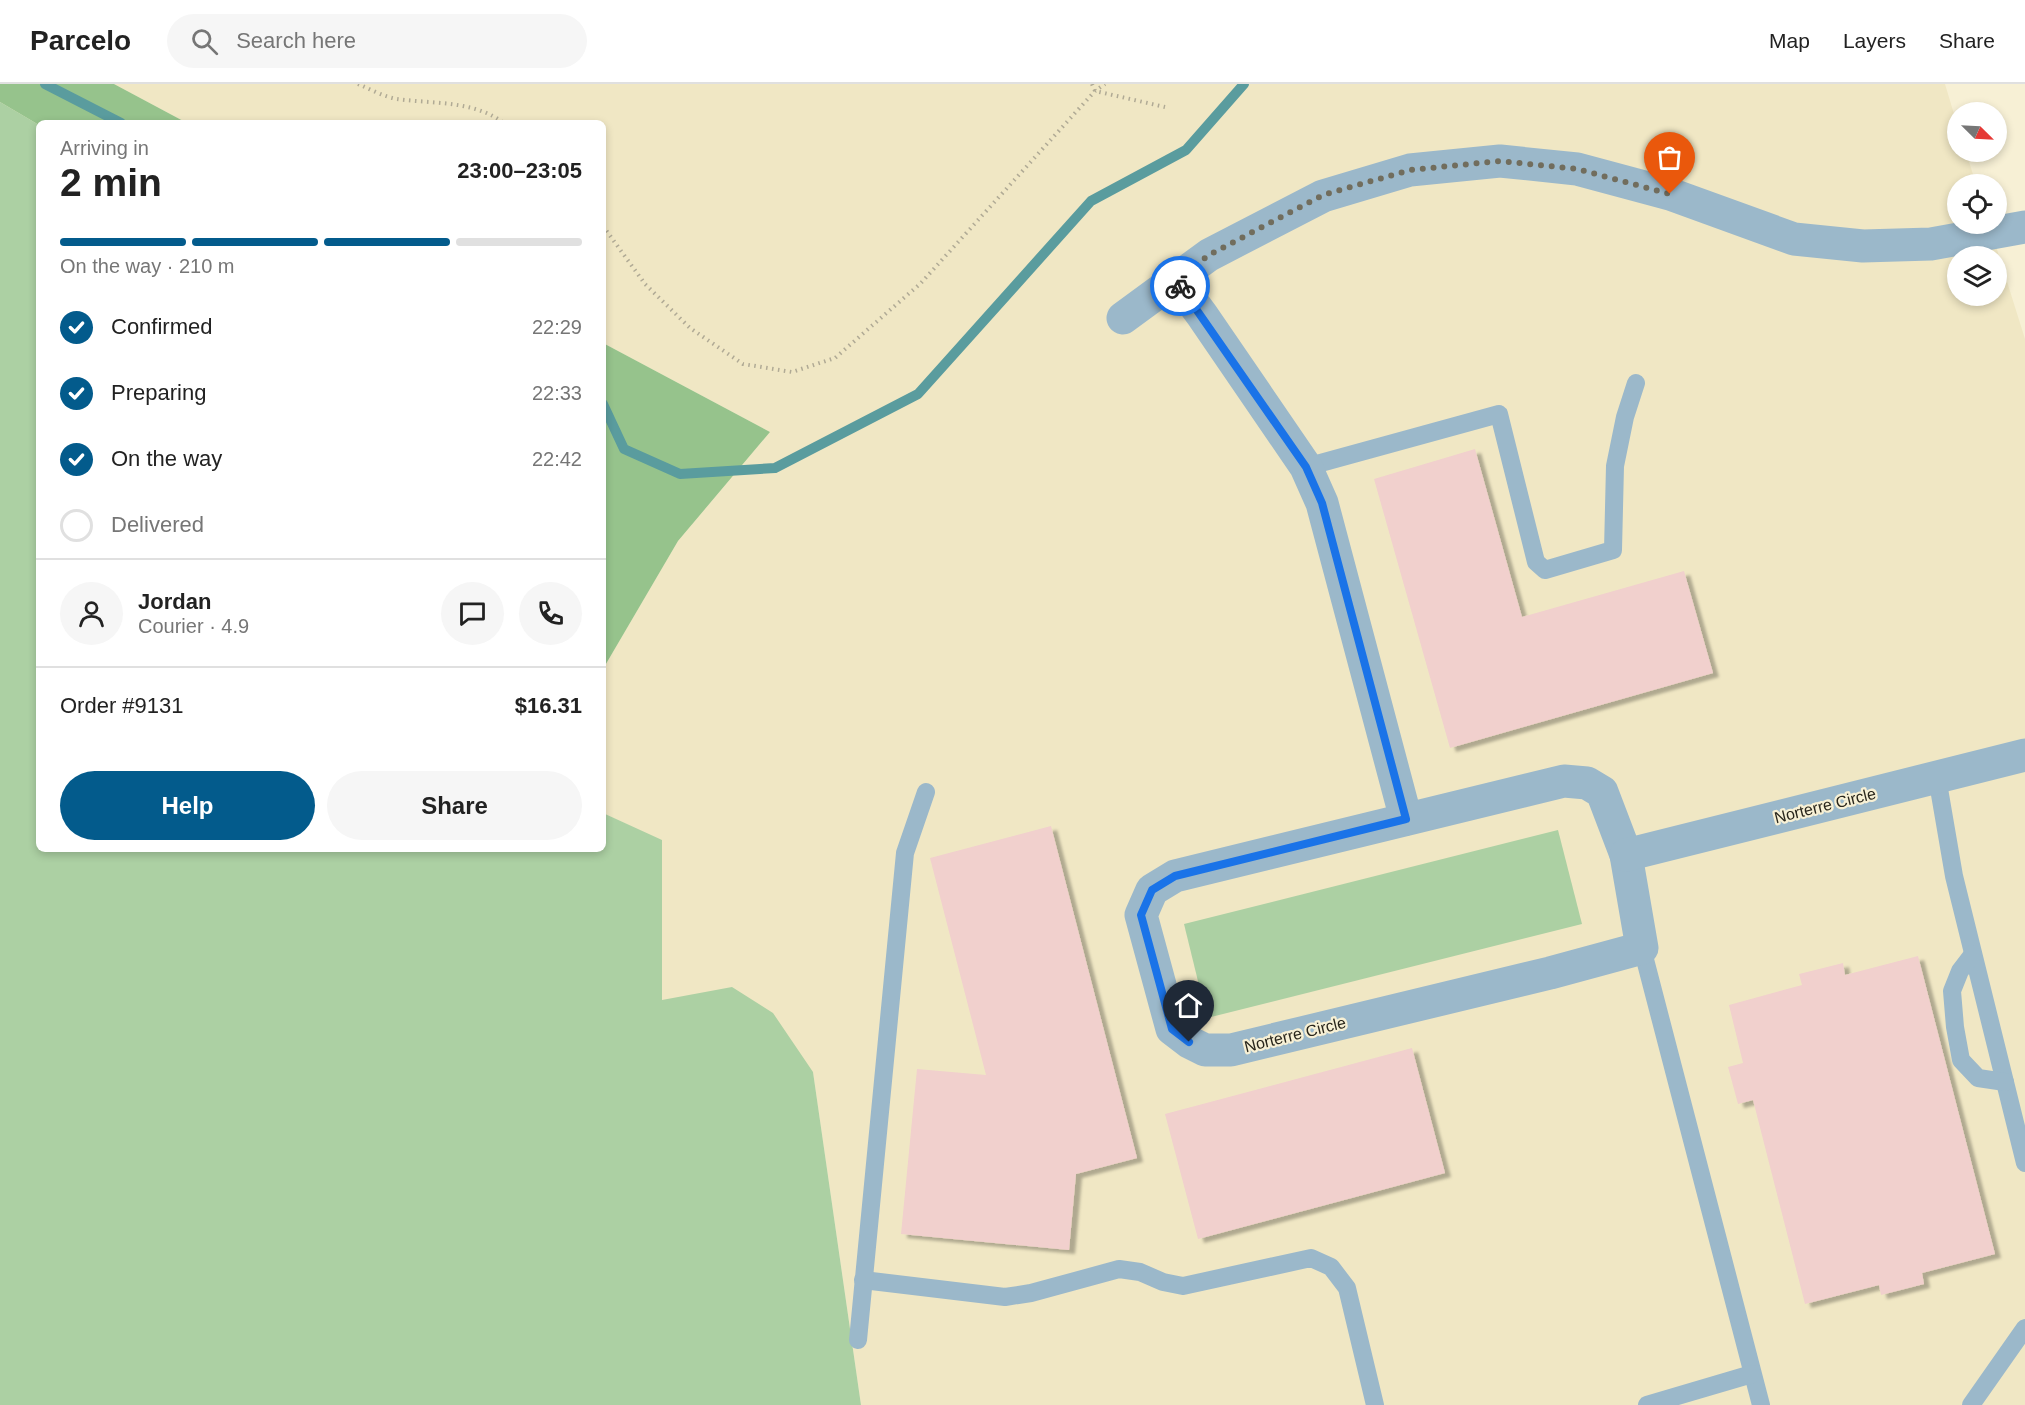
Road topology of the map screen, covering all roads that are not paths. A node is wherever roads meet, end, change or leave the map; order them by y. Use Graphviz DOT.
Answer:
graph roads {
  1 [pos="2025,227"];
  2 [pos="1176,280"];
  3 [pos="1123,318"];
  4 [pos="1636,383"];
  5 [pos="1306,467"];
  6 [pos="2025,755"];
  7 [pos="1937,777"];
  8 [pos="926,792"];
  9 [pos="1406,819"];
  10 [pos="1626,855"];
  11 [pos="1642,948"];
  12 [pos="1973,954"];
  13 [pos="2005,1082"];
  14 [pos="2025,1163"];
  15 [pos="863,1280"];
  16 [pos="2025,1328"];
  17 [pos="858,1340"];
  18 [pos="1752,1374"];
  19 [pos="1375,1405"];
  20 [pos="1647,1405"];
  21 [pos="1761,1405"];
  22 [pos="1971,1405"];
  1 -- 2 [label="street"];
  2 -- 3 [label="street"];
  2 -- 5 [label="street"];
  4 -- 5 [label="lane"];
  5 -- 9 [label="street"];
  6 -- 7 [label="street, Norterre Circle"];
  7 -- 10 [label="street, Norterre Circle"];
  7 -- 12 [label="lane"];
  8 -- 15 [label="lane"];
  9 -- 10 [label="street, Norterre Circle"];
  9 -- 11 [label="street, Norterre Circle"];
  10 -- 11 [label="street, Norterre Circle"];
  11 -- 18 [label="lane"];
  12 -- 13 [label="lane"];
  12 -- 13 [label="lane"];
  13 -- 14 [label="lane"];
  15 -- 17 [label="lane"];
  15 -- 19 [label="lane"];
  16 -- 22 [label="lane"];
  18 -- 20 [label="lane"];
  18 -- 21 [label="lane"];
}
